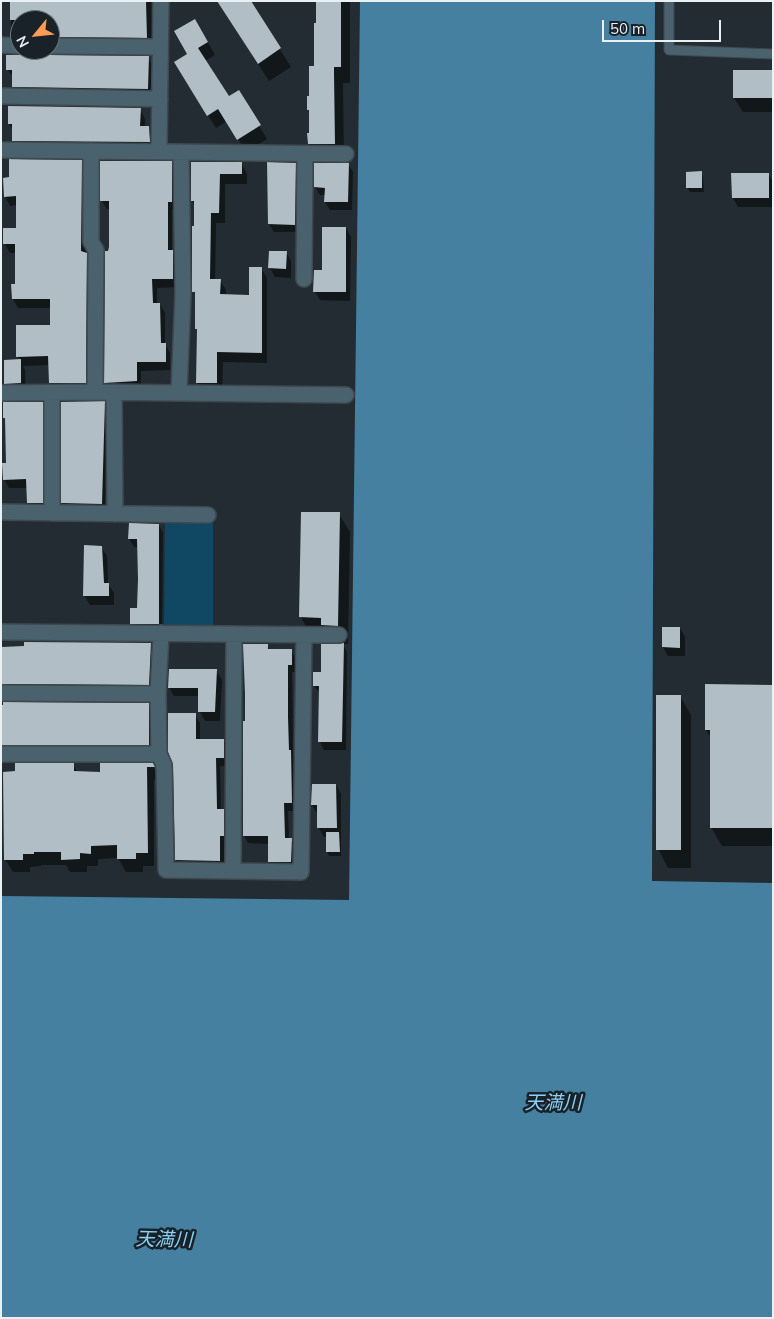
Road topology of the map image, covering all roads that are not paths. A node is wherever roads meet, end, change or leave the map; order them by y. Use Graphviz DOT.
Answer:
graph roads {
  1 [pos="161,1"];
  2 [pos="669,1"];
  3 [pos="60,46"];
  4 [pos="160,47"];
  5 [pos="773,54"];
  6 [pos="1,96"];
  7 [pos="160,99"];
  8 [pos="1,150"];
  9 [pos="90,151"];
  10 [pos="159,152"];
  11 [pos="181,152"];
  12 [pos="305,154"];
  13 [pos="346,154"];
  14 [pos="304,280"];
  15 [pos="95,392"];
  16 [pos="114,392"];
  17 [pos="179,392"];
  18 [pos="52,393"];
  19 [pos="1,394"];
  20 [pos="346,395"];
  21 [pos="1,512"];
  22 [pos="52,513"];
  23 [pos="115,514"];
  24 [pos="208,515"];
  25 [pos="1,632"];
  26 [pos="160,633"];
  27 [pos="234,634"];
  28 [pos="304,635"];
  29 [pos="339,635"];
  30 [pos="1,694"];
  31 [pos="158,694"];
  32 [pos="1,754"];
  33 [pos="159,754"];
  34 [pos="233,871"];
  1 -- 4 [label="street"];
  2 -- 5 [label="lane"];
  3 -- 4 [label="street"];
  4 -- 7 [label="street"];
  6 -- 7 [label="street"];
  7 -- 10 [label="street"];
  8 -- 9 [label="street"];
  9 -- 10 [label="street"];
  9 -- 15 [label="street"];
  10 -- 11 [label="street"];
  11 -- 12 [label="street"];
  11 -- 17 [label="street"];
  12 -- 13 [label="street"];
  12 -- 14 [label="street"];
  15 -- 16 [label="street"];
  15 -- 18 [label="street"];
  16 -- 17 [label="street"];
  16 -- 23 [label="street"];
  17 -- 20 [label="street"];
  18 -- 19 [label="street"];
  18 -- 22 [label="street"];
  21 -- 22 [label="street"];
  22 -- 23 [label="street"];
  23 -- 24 [label="street"];
  25 -- 26 [label="street"];
  26 -- 27 [label="street"];
  26 -- 31 [label="street"];
  27 -- 28 [label="street"];
  27 -- 34 [label="street"];
  28 -- 29 [label="street"];
  28 -- 34 [label="street"];
  30 -- 31 [label="street"];
  31 -- 33 [label="street"];
  32 -- 33 [label="street"];
  33 -- 34 [label="street"];
}
